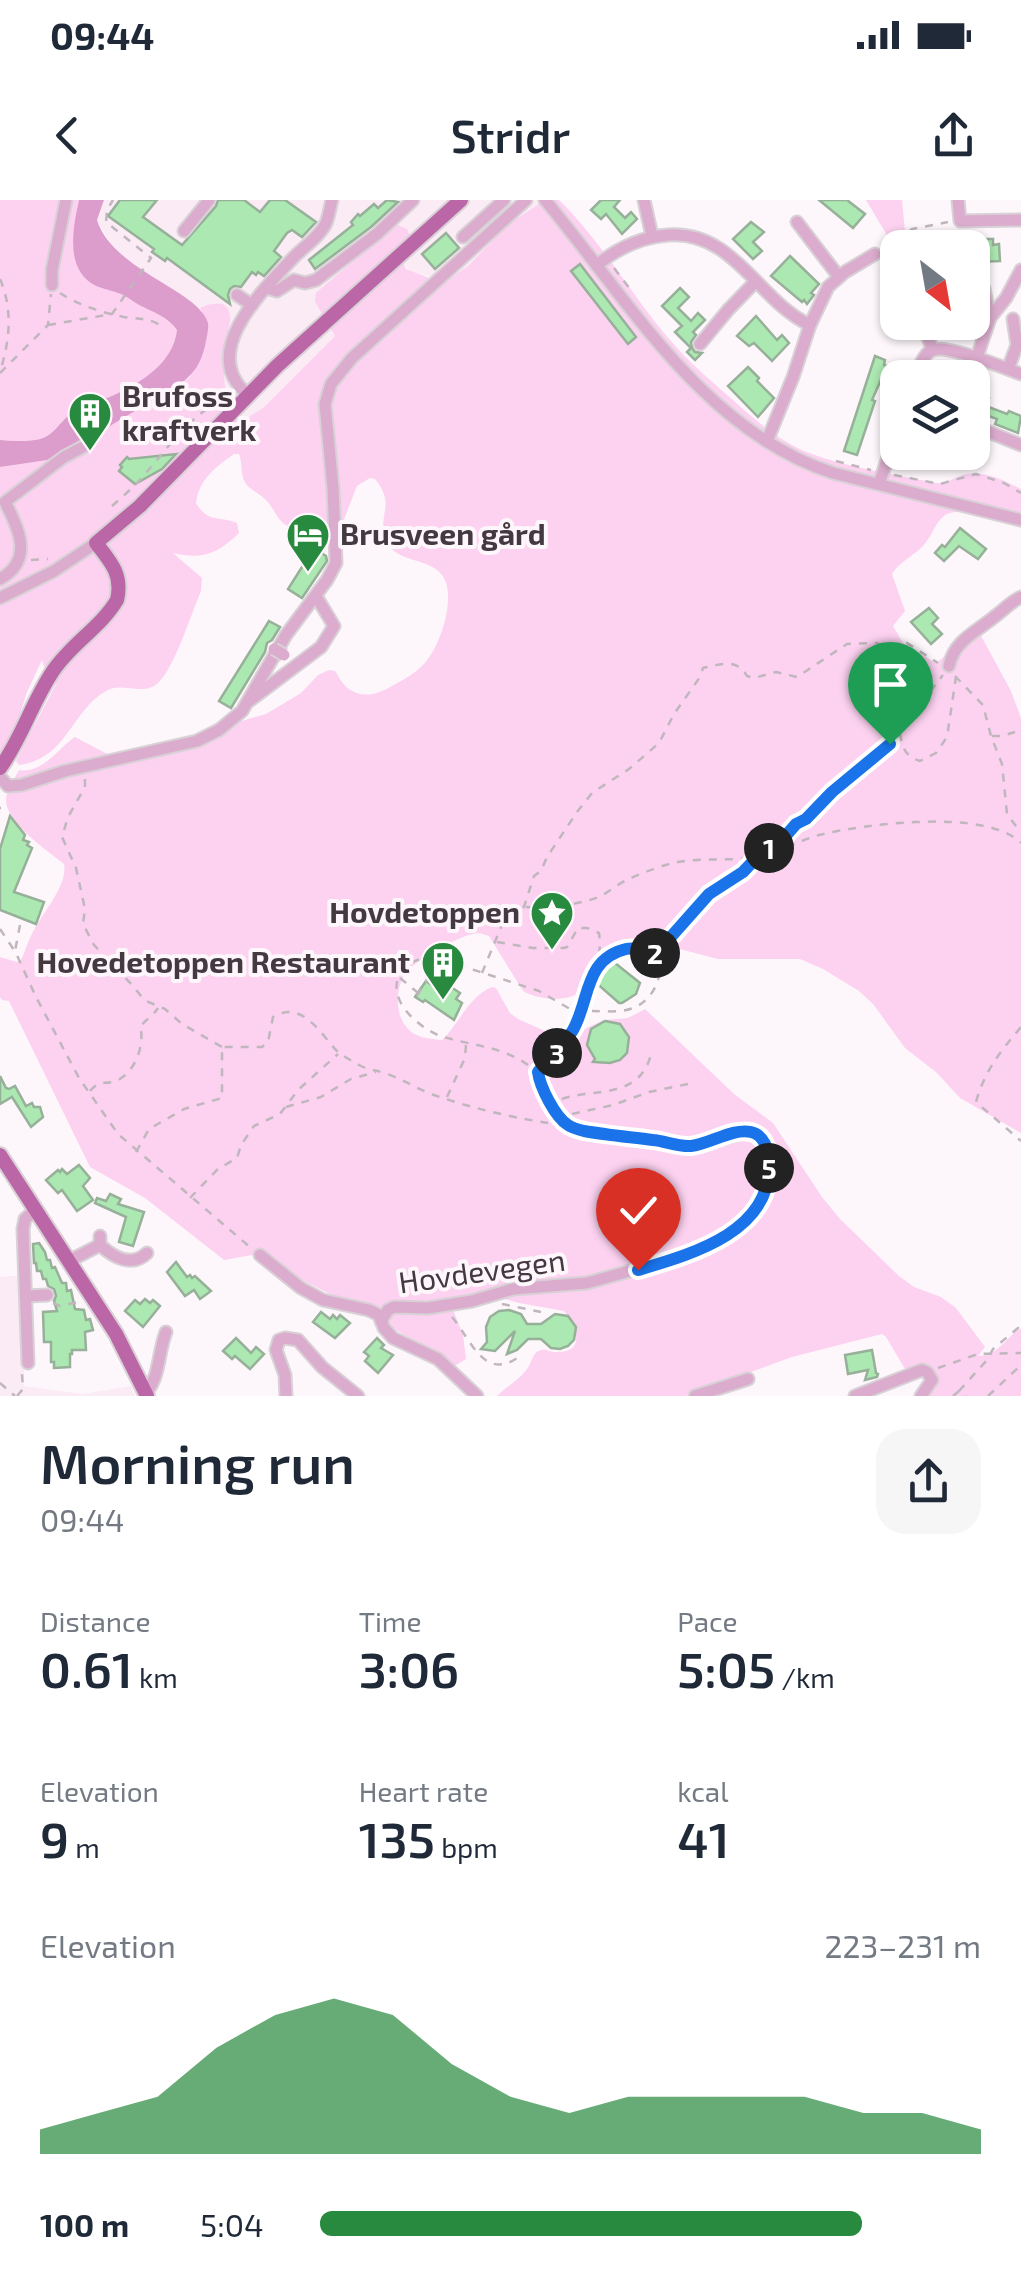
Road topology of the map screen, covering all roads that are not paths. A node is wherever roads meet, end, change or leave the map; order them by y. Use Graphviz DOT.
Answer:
graph roads {
  1 [pos="66,200"];
  2 [pos="209,200"];
  3 [pos="332,200"];
  4 [pos="412,200"];
  5 [pos="461,200"];
  6 [pos="504,200"];
  7 [pos="526,200"];
  8 [pos="644,200"];
  9 [pos="958,200"];
  10 [pos="551,202"];
  11 [pos="1021,220"];
  12 [pos="796,222"];
  13 [pos="184,231"];
  14 [pos="652,236"];
  15 [pos="463,237"];
  16 [pos="875,254"];
  17 [pos="602,261"];
  18 [pos="1021,270"];
  19 [pos="839,277"];
  20 [pos="756,281"];
  21 [pos="52,285"];
  22 [pos="267,288"];
  23 [pos="237,296"];
  24 [pos="252,306"];
  25 [pos="990,318"];
  26 [pos="1013,319"];
  27 [pos="810,326"];
  28 [pos="929,340"];
  29 [pos="983,340"];
  30 [pos="700,344"];
  31 [pos="933,350"];
  32 [pos="977,357"];
  33 [pos="923,360"];
  34 [pos="1008,369"];
  35 [pos="1021,374"];
  36 [pos="247,394"];
  37 [pos="990,432"];
  38 [pos="766,441"];
  39 [pos="1021,444"];
  40 [pos="82,447"];
  41 [pos="883,470"];
  42 [pos="880,478"];
  43 [pos="1021,520"];
  44 [pos="96,543"];
  45 [pos="0,579"];
  46 [pos="316,596"];
  47 [pos="1021,597"];
  48 [pos="0,598"];
  49 [pos="279,652"];
  50 [pos="298,665"];
  51 [pos="952,672"];
  52 [pos="249,701"];
  53 [pos="0,768"];
  54 [pos="4,782"];
  55 [pos="580,1010"];
  56 [pos="0,1155"];
  57 [pos="35,1210"];
  58 [pos="147,1253"];
  59 [pos="260,1256"];
  60 [pos="69,1260"];
  61 [pos="47,1295"];
  62 [pos="27,1296"];
  63 [pos="381,1321"];
  64 [pos="166,1332"];
  65 [pos="24,1363"];
  66 [pos="748,1379"];
  67 [pos="146,1394"];
  68 [pos="286,1396"];
  69 [pos="358,1396"];
  70 [pos="477,1396"];
  71 [pos="695,1396"];
  72 [pos="856,1396"];
  73 [pos="921,1396"];
  1 -- 21 [label="street"];
  2 -- 13 [label="street"];
  3 -- 22 [label="street"];
  4 -- 22 [label="street"];
  5 -- 36 [label="main road"];
  6 -- 15 [label="street"];
  7 -- 46 [label="street"];
  8 -- 14 [label="street"];
  9 -- 11 [label="street"];
  10 -- 17 [label="street"];
  12 -- 19 [label="street"];
  14 -- 17 [label="street"];
  14 -- 20 [label="street"];
  16 -- 19 [label="street"];
  17 -- 38 [label="street"];
  18 -- 25 [label="street"];
  19 -- 27 [label="street"];
  20 -- 27 [label="street"];
  20 -- 30 [label="street"];
  22 -- 24 [label="street"];
  23 -- 24 [label="street"];
  24 -- 36 [label="street"];
  26 -- 34 [label="street"];
  27 -- 38 [label="street"];
  28 -- 31 [label="street"];
  29 -- 32 [label="street"];
  31 -- 32 [label="street"];
  31 -- 33 [label="street"];
  32 -- 34 [label="street"];
  34 -- 35 [label="street"];
  36 -- 44 [label="main road"];
  37 -- 39 [label="street"];
  38 -- 42 [label="street"];
  40 -- 45 [label="street"];
  41 -- 42 [label="street"];
  42 -- 43 [label="street"];
  44 -- 48 [label="street"];
  44 -- 53 [label="main road"];
  46 -- 50 [label="street"];
  46 -- 52 [label="street"];
  47 -- 51 [label="street"];
  49 -- 50 [label="street"];
  50 -- 52 [label="street"];
  52 -- 54 [label="street"];
  55 -- 63 [label="street, Hovdevegen"];
  56 -- 57 [label="main road"];
  57 -- 60 [label="main road"];
  57 -- 62 [label="street"];
  58 -- 60 [label="street"];
  59 -- 63 [label="street, Hovdevegen"];
  60 -- 67 [label="main road"];
  61 -- 62 [label="street"];
  62 -- 65 [label="street"];
  63 -- 70 [label="street, Hovdevegen"];
  64 -- 67 [label="street"];
  66 -- 71 [label="street"];
  68 -- 69 [label="street"];
  72 -- 73 [label="street"];
}
